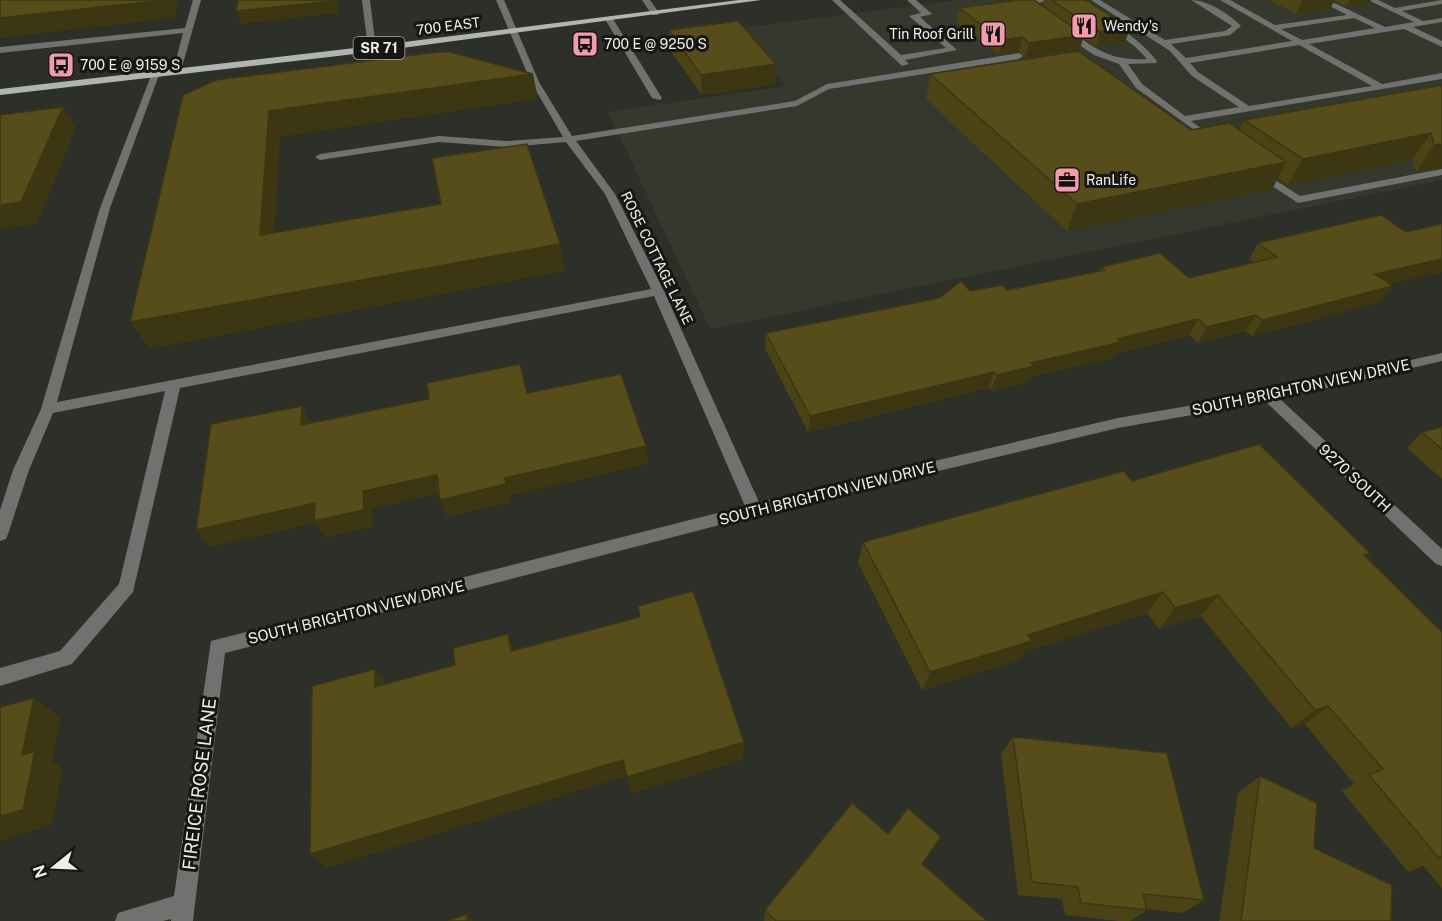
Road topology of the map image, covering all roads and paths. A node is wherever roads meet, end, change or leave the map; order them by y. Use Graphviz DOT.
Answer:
graph roads {
  1 [pos="197,0"];
  2 [pos="366,0"];
  3 [pos="500,0"];
  4 [pos="646,0"];
  5 [pos="757,0"];
  6 [pos="836,0"];
  7 [pos="910,0"];
  8 [pos="1044,0"];
  9 [pos="1079,0"];
  10 [pos="1095,0"];
  11 [pos="1195,0"];
  12 [pos="1224,0"];
  13 [pos="1322,0"];
  14 [pos="1372,0"];
  15 [pos="729,2"];
  16 [pos="1442,2"];
  17 [pos="1394,10"];
  18 [pos="1442,12"];
  19 [pos="655,13"];
  20 [pos="1354,16"];
  21 [pos="1411,17"];
  22 [pos="609,19"];
  23 [pos="1046,19"];
  24 [pos="1442,20"];
  25 [pos="1422,23"];
  26 [pos="1056,25"];
  27 [pos="1405,26"];
  28 [pos="1275,27"];
  29 [pos="188,30"];
  30 [pos="1383,30"];
  31 [pos="512,31"];
  32 [pos="1164,43"];
  33 [pos="1303,43"];
  34 [pos="1442,44"];
  35 [pos="372,49"];
  36 [pos="0,50"];
  37 [pos="1019,56"];
  38 [pos="899,58"];
  39 [pos="1184,61"];
  40 [pos="1123,64"];
  41 [pos="177,72"];
  42 [pos="914,73"];
  43 [pos="155,75"];
  44 [pos="1442,76"];
  45 [pos="1381,87"];
  46 [pos="1,94"];
  47 [pos="657,98"];
  48 [pos="1248,109"];
  49 [pos="1183,119"];
  50 [pos="569,139"];
  51 [pos="1221,146"];
  52 [pos="320,157"];
  53 [pos="1250,166"];
  54 [pos="1442,172"];
  55 [pos="658,291"];
  56 [pos="1442,357"];
  57 [pos="174,384"];
  58 [pos="1269,397"];
  59 [pos="48,409"];
  60 [pos="755,510"];
  61 [pos="0,534"];
  62 [pos="1442,559"];
  63 [pos="217,647"];
  64 [pos="0,677"];
  65 [pos="182,912"];
  66 [pos="126,921"];
  1 -- 29 [label="street"];
  2 -- 35 [label="street"];
  3 -- 31 [label="street, ROSE COTTAGE LANE"];
  4 -- 19 [label="street"];
  5 -- 15 [label="main road, 700 EAST / SR 71"];
  6 -- 38 [label="street"];
  7 -- 38 [label="street"];
  8 -- 23 [label="street"];
  9 -- 40 [label="street"];
  10 -- 32 [label="street"];
  11 -- 32 [label="street"];
  12 -- 28 [label="street"];
  13 -- 20 [label="street"];
  14 -- 17 [label="street"];
  15 -- 19 [label="main road, 700 EAST / SR 71"];
  16 -- 17 [label="street"];
  17 -- 21 [label="street"];
  18 -- 21 [label="street"];
  19 -- 22 [label="main road, 700 EAST / SR 71"];
  20 -- 28 [label="street"];
  20 -- 30 [label="street"];
  21 -- 25 [label="street"];
  22 -- 31 [label="main road, 700 EAST / SR 71"];
  22 -- 47 [label="street"];
  24 -- 25 [label="street"];
  25 -- 27 [label="street"];
  26 -- 40 [label="street"];
  27 -- 30 [label="street"];
  27 -- 34 [label="street"];
  28 -- 33 [label="street"];
  29 -- 36 [label="street"];
  29 -- 41 [label="street"];
  30 -- 33 [label="street"];
  31 -- 35 [label="main road, 700 EAST / SR 71"];
  31 -- 50 [label="street, ROSE COTTAGE LANE"];
  32 -- 39 [label="street"];
  33 -- 39 [label="street"];
  33 -- 45 [label="street"];
  35 -- 41 [label="main road, 700 EAST / SR 71"];
  37 -- 42 [label="street"];
  38 -- 42 [label="street"];
  39 -- 48 [label="street"];
  40 -- 49 [label="street"];
  41 -- 43 [label="main road, 700 EAST / SR 71"];
  42 -- 50 [label="street"];
  43 -- 46 [label="main road, 700 EAST / SR 71"];
  43 -- 59 [label="street"];
  44 -- 45 [label="street"];
  45 -- 48 [label="street"];
  48 -- 49 [label="street"];
  49 -- 51 [label="street"];
  50 -- 52 [label="street"];
  50 -- 55 [label="street, ROSE COTTAGE LANE"];
  53 -- 54 [label="street"];
  55 -- 57 [label="street"];
  55 -- 60 [label="street, ROSE COTTAGE LANE"];
  56 -- 58 [label="street, SOUTH BRIGHTON VIEW DRIVE"];
  57 -- 59 [label="street"];
  57 -- 64 [label="street"];
  58 -- 60 [label="street, SOUTH BRIGHTON VIEW DRIVE"];
  58 -- 62 [label="street, 9270 SOUTH"];
  59 -- 61 [label="street"];
  60 -- 63 [label="street, SOUTH BRIGHTON VIEW DRIVE"];
  63 -- 65 [label="street, FIREICE ROSE LANE"];
  65 -- 66 [label="street"];
}
